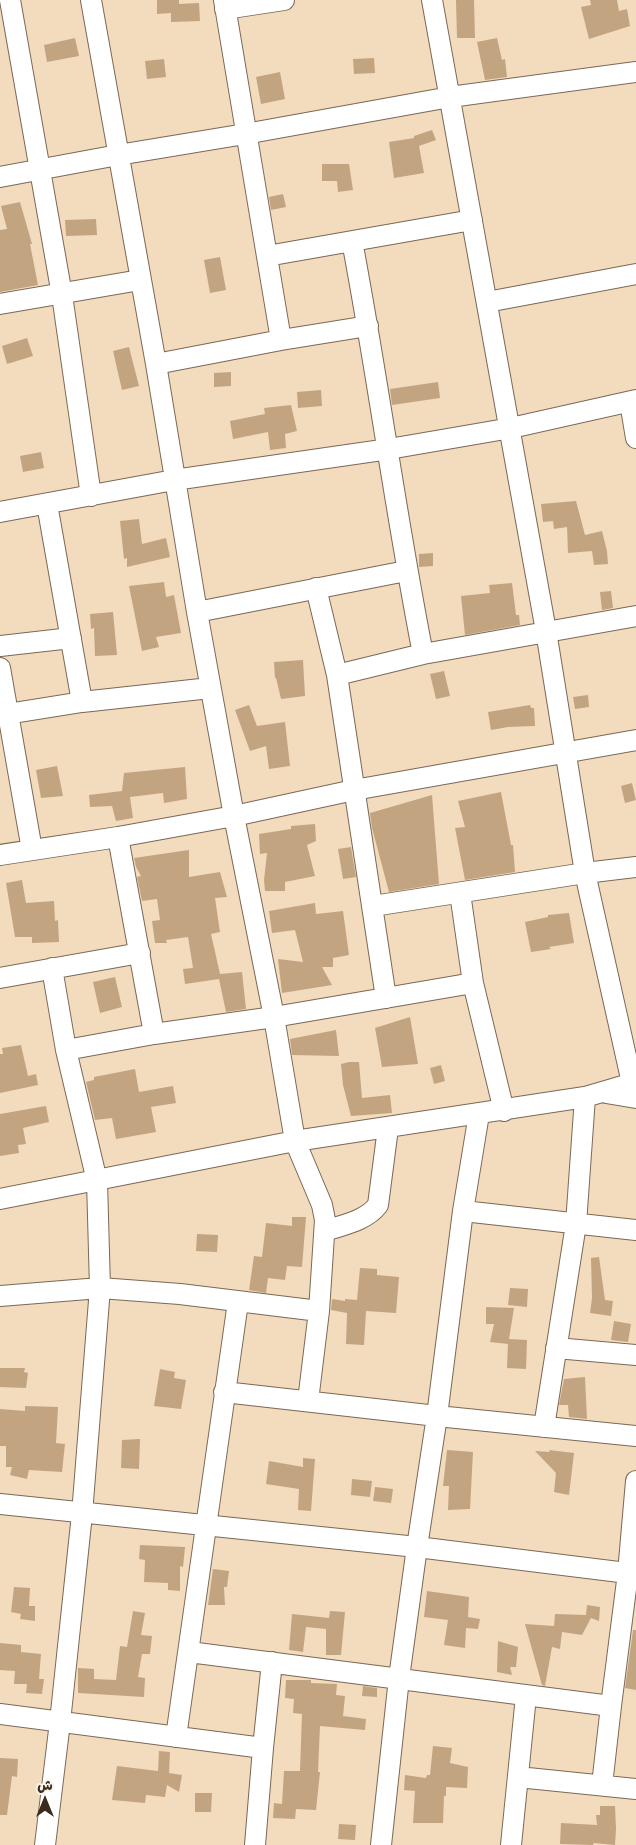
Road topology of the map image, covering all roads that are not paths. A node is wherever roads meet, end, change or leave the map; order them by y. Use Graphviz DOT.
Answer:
graph roads {
  1 [pos="10,0"];
  2 [pos="92,0"];
  3 [pos="284,0"];
  4 [pos="432,0"];
  5 [pos="224,4"];
  6 [pos="9,44"];
  7 [pos="636,72"];
  8 [pos="450,97"];
  9 [pos="245,134"];
  10 [pos="118,155"];
  11 [pos="41,170"];
  12 [pos="0,177"];
  13 [pos="472,220"];
  14 [pos="352,241"];
  15 [pos="268,256"];
  16 [pos="636,274"];
  17 [pos="140,280"];
  18 [pos="62,295"];
  19 [pos="487,302"];
  20 [pos="0,304"];
  21 [pos="368,326"];
  22 [pos="281,340"];
  23 [pos="156,364"];
  24 [pos="633,401"];
  25 [pos="511,428"];
  26 [pos="636,438"];
  27 [pos="388,450"];
  28 [pos="174,480"];
  29 [pos="91,496"];
  30 [pos="47,504"];
  31 [pos="0,512"];
  32 [pos="406,571"];
  33 [pos="316,588"];
  34 [pos="197,612"];
  35 [pos="636,616"];
  36 [pos="546,631"];
  37 [pos="71,638"];
  38 [pos="0,646"];
  39 [pos="423,654"];
  40 [pos="0,668"];
  41 [pos="336,675"];
  42 [pos="210,688"];
  43 [pos="82,702"];
  44 [pos="8,714"];
  45 [pos="636,740"];
  46 [pos="565,752"];
  47 [pos="354,790"];
  48 [pos="234,816"];
  49 [pos="118,837"];
  50 [pos="32,850"];
  51 [pos="0,855"];
  52 [pos="636,867"];
  53 [pos="585,873"];
  54 [pos="460,893"];
  55 [pos="373,906"];
  56 [pos="140,952"];
  57 [pos="52,968"];
  58 [pos="0,978"];
  59 [pos="473,983"];
  60 [pos="386,998"];
  61 [pos="274,1017"];
  62 [pos="154,1034"];
  63 [pos="66,1050"];
  64 [pos="635,1088"];
  65 [pos="593,1095"];
  66 [pos="504,1111"];
  67 [pos="480,1114"];
  68 [pos="388,1128"];
  69 [pos="295,1141"];
  70 [pos="97,1181"];
  71 [pos="0,1199"];
  72 [pos="463,1210"];
  73 [pos="576,1224"];
  74 [pos="636,1230"];
  75 [pos="325,1231"];
  76 [pos="100,1288"];
  77 [pos="0,1296"];
  78 [pos="238,1302"];
  79 [pos="319,1311"];
  80 [pos="556,1348"];
  81 [pos="636,1355"];
  82 [pos="224,1392"];
  83 [pos="308,1401"];
  84 [pos="436,1416"];
  85 [pos="544,1427"];
  86 [pos="636,1436"];
  87 [pos="636,1481"];
  88 [pos="0,1504"];
  89 [pos="82,1514"];
  90 [pos="208,1525"];
  91 [pos="417,1547"];
  92 [pos="632,1574"];
  93 [pos="189,1652"];
  94 [pos="272,1662"];
  95 [pos="400,1678"];
  96 [pos="526,1696"];
  97 [pos="610,1706"];
  98 [pos="0,1714"];
  99 [pos="60,1722"];
  100 [pos="176,1737"];
  101 [pos="263,1748"];
  102 [pos="518,1776"];
  103 [pos="602,1785"];
  104 [pos="636,1789"];
  105 [pos="45,1845"];
  106 [pos="255,1845"];
  107 [pos="381,1845"];
  108 [pos="510,1845"];
  1 -- 6 [label="street"];
  2 -- 10 [label="street"];
  3 -- 5 [label="street"];
  4 -- 8 [label="street"];
  5 -- 9 [label="street"];
  6 -- 11 [label="street"];
  7 -- 8 [label="street"];
  8 -- 9 [label="street"];
  8 -- 13 [label="street"];
  9 -- 10 [label="street"];
  9 -- 15 [label="street"];
  10 -- 11 [label="street"];
  10 -- 17 [label="street"];
  11 -- 12 [label="street"];
  11 -- 18 [label="street"];
  13 -- 14 [label="street"];
  13 -- 19 [label="street"];
  14 -- 15 [label="street"];
  14 -- 21 [label="street"];
  15 -- 22 [label="street"];
  16 -- 19 [label="street"];
  17 -- 18 [label="street"];
  17 -- 23 [label="street"];
  18 -- 20 [label="street"];
  18 -- 29 [label="street"];
  19 -- 25 [label="street"];
  21 -- 22 [label="street"];
  21 -- 27 [label="street"];
  22 -- 23 [label="street"];
  23 -- 28 [label="street"];
  24 -- 25 [label="street"];
  24 -- 26 [label="street"];
  25 -- 27 [label="street"];
  25 -- 36 [label="street"];
  27 -- 28 [label="street"];
  27 -- 32 [label="street"];
  28 -- 29 [label="street"];
  28 -- 34 [label="street"];
  29 -- 30 [label="street"];
  30 -- 31 [label="street"];
  30 -- 37 [label="street"];
  32 -- 33 [label="street"];
  32 -- 39 [label="street"];
  33 -- 34 [label="street"];
  33 -- 41 [label="street"];
  34 -- 42 [label="street"];
  35 -- 36 [label="street"];
  36 -- 39 [label="street"];
  36 -- 46 [label="street"];
  37 -- 38 [label="street"];
  37 -- 43 [label="street"];
  39 -- 41 [label="street"];
  40 -- 44 [label="street"];
  41 -- 47 [label="street"];
  42 -- 43 [label="street"];
  42 -- 48 [label="street"];
  43 -- 44 [label="street"];
  44 -- 50 [label="street"];
  45 -- 46 [label="street"];
  46 -- 47 [label="street"];
  46 -- 53 [label="street"];
  47 -- 48 [label="street"];
  47 -- 55 [label="street"];
  48 -- 49 [label="street"];
  48 -- 61 [label="street"];
  49 -- 50 [label="street"];
  49 -- 56 [label="street"];
  50 -- 51 [label="street"];
  52 -- 53 [label="street"];
  53 -- 54 [label="street"];
  53 -- 64 [label="street"];
  54 -- 55 [label="street"];
  54 -- 59 [label="street"];
  55 -- 60 [label="street"];
  56 -- 57 [label="street"];
  56 -- 62 [label="street"];
  57 -- 58 [label="street"];
  57 -- 63 [label="street"];
  59 -- 60 [label="street"];
  59 -- 66 [label="street"];
  60 -- 61 [label="street"];
  61 -- 62 [label="street"];
  61 -- 69 [label="street"];
  62 -- 63 [label="street"];
  63 -- 70 [label="street"];
  64 -- 65 [label="street"];
  65 -- 66 [label="street"];
  65 -- 73 [label="street"];
  66 -- 67 [label="street"];
  67 -- 68 [label="street"];
  67 -- 72 [label="street"];
  68 -- 69 [label="street"];
  68 -- 75 [label="street"];
  69 -- 70 [label="street"];
  69 -- 75 [label="street"];
  70 -- 71 [label="street"];
  70 -- 76 [label="street"];
  72 -- 73 [label="street"];
  72 -- 84 [label="street"];
  73 -- 74 [label="street"];
  73 -- 80 [label="street"];
  75 -- 79 [label="street"];
  76 -- 77 [label="street"];
  76 -- 78 [label="street"];
  76 -- 89 [label="street"];
  78 -- 79 [label="street"];
  78 -- 82 [label="street"];
  79 -- 83 [label="street"];
  80 -- 81 [label="street"];
  80 -- 85 [label="street"];
  82 -- 83 [label="street"];
  82 -- 90 [label="street"];
  83 -- 84 [label="street"];
  84 -- 85 [label="street"];
  84 -- 91 [label="street"];
  85 -- 86 [label="street"];
  87 -- 92 [label="street"];
  88 -- 89 [label="street"];
  89 -- 90 [label="street"];
  89 -- 99 [label="street"];
  90 -- 91 [label="street"];
  90 -- 93 [label="street"];
  91 -- 92 [label="street"];
  91 -- 95 [label="street"];
  92 -- 97 [label="street"];
  93 -- 94 [label="street"];
  93 -- 100 [label="street"];
  94 -- 95 [label="street"];
  94 -- 101 [label="street"];
  95 -- 96 [label="street"];
  95 -- 107 [label="street"];
  96 -- 97 [label="street"];
  96 -- 102 [label="street"];
  97 -- 103 [label="street"];
  98 -- 99 [label="street"];
  99 -- 100 [label="street"];
  99 -- 105 [label="street"];
  100 -- 101 [label="street"];
  101 -- 106 [label="street"];
  102 -- 103 [label="street"];
  102 -- 108 [label="street"];
  103 -- 104 [label="street"];
}
